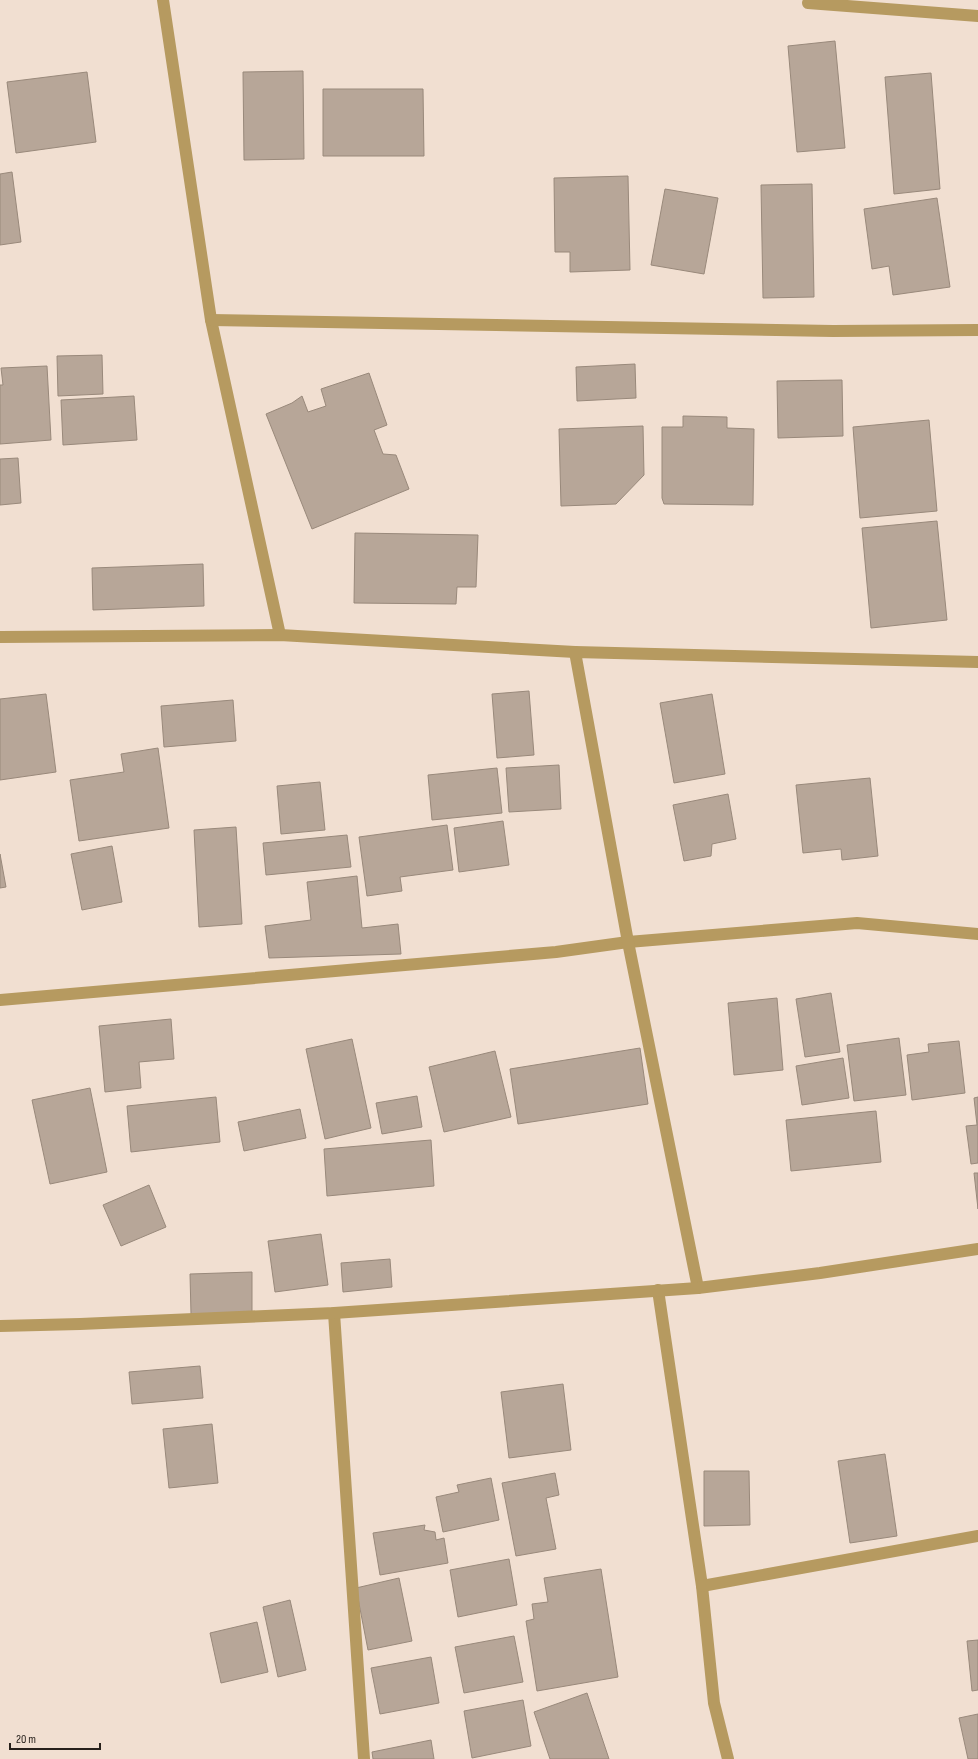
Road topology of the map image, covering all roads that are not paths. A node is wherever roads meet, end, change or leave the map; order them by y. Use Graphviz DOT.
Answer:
graph roads {
  1 [pos="163,0"];
  2 [pos="808,3"];
  3 [pos="978,16"];
  4 [pos="211,320"];
  5 [pos="978,330"];
  6 [pos="280,635"];
  7 [pos="0,637"];
  8 [pos="575,652"];
  9 [pos="978,662"];
  10 [pos="978,934"];
  11 [pos="628,942"];
  12 [pos="0,1000"];
  13 [pos="978,1249"];
  14 [pos="698,1288"];
  15 [pos="658,1290"];
  16 [pos="334,1313"];
  17 [pos="0,1326"];
  18 [pos="978,1536"];
  19 [pos="702,1586"];
  20 [pos="364,1759"];
  21 [pos="728,1759"];
  1 -- 4 [label="street"];
  2 -- 3 [label="street"];
  4 -- 5 [label="street"];
  4 -- 6 [label="street"];
  6 -- 7 [label="street"];
  6 -- 8 [label="street"];
  8 -- 9 [label="street"];
  8 -- 11 [label="street"];
  10 -- 11 [label="street"];
  11 -- 12 [label="street"];
  11 -- 14 [label="street"];
  13 -- 14 [label="street"];
  14 -- 15 [label="street"];
  15 -- 16 [label="street"];
  15 -- 19 [label="street"];
  16 -- 17 [label="street"];
  16 -- 20 [label="street"];
  18 -- 19 [label="street"];
  19 -- 21 [label="street"];
}
